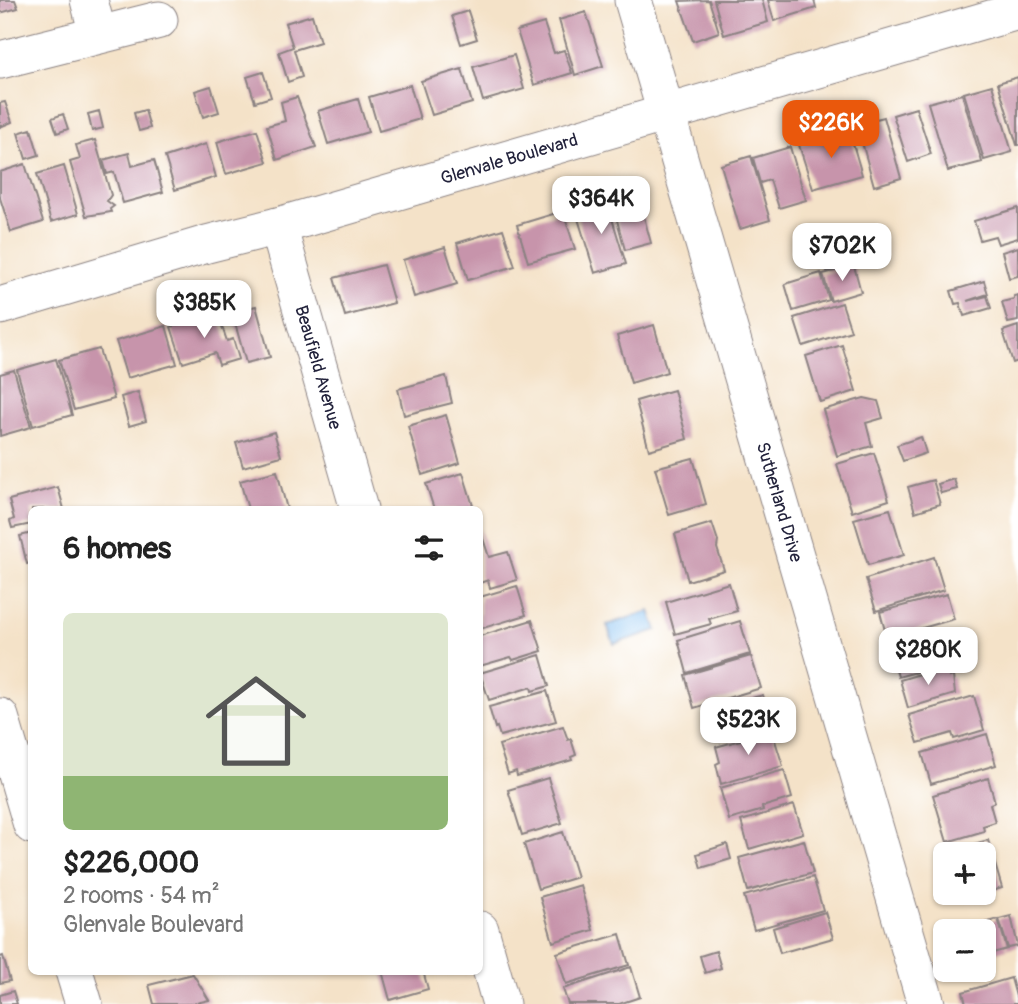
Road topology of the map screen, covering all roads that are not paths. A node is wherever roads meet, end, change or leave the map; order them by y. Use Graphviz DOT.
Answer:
graph roads {
  1 [pos="89,0"];
  2 [pos="633,0"];
  3 [pos="1018,11"];
  4 [pos="159,20"];
  5 [pos="98,35"];
  6 [pos="0,60"];
  7 [pos="664,114"];
  8 [pos="278,226"];
  9 [pos="0,306"];
  10 [pos="358,506"];
  11 [pos="0,717"];
  12 [pos="28,812"];
  13 [pos="483,941"];
  14 [pos="75,975"];
  15 [pos="84,1004"];
  16 [pos="501,1004"];
  17 [pos="926,1004"];
  1 -- 5 [label="street"];
  2 -- 7 [label="street, Sutherland Drive"];
  3 -- 7 [label="street, Glenvale Boulevard"];
  4 -- 5 [label="street"];
  5 -- 6 [label="street"];
  7 -- 8 [label="street, Glenvale Boulevard"];
  7 -- 17 [label="street, Sutherland Drive"];
  8 -- 9 [label="street, Glenvale Boulevard"];
  8 -- 10 [label="street, Beaufield Avenue"];
  11 -- 12 [label="street"];
  13 -- 16 [label="street"];
  14 -- 15 [label="street"];
}
